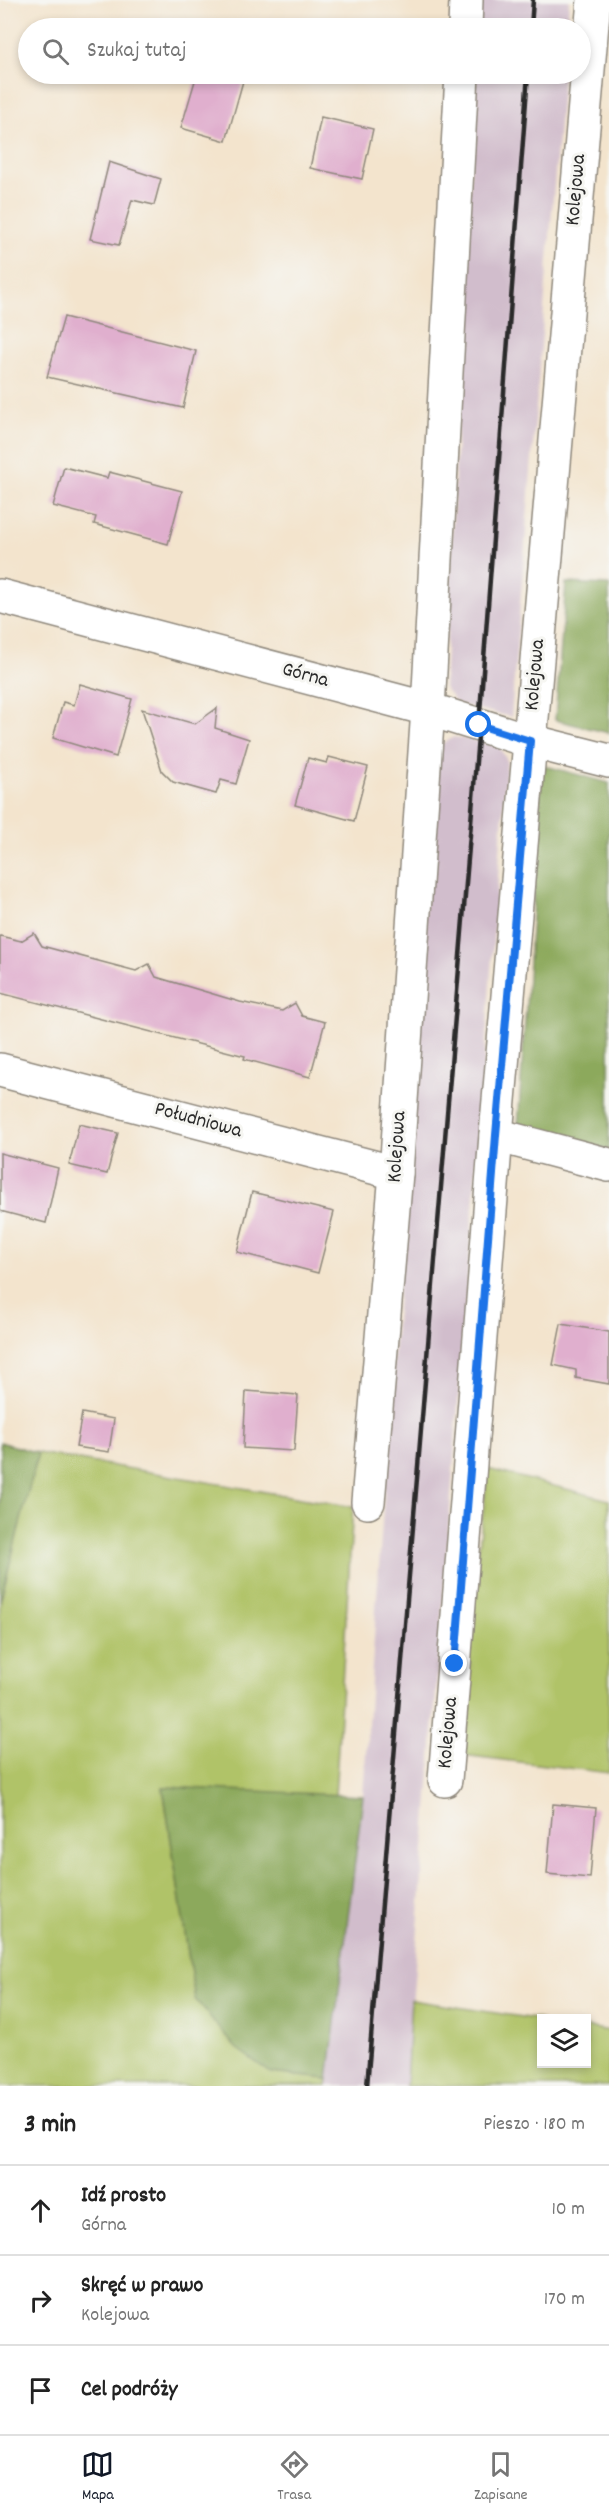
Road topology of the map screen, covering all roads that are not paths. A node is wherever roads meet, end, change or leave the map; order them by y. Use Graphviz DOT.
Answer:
graph roads {
  1 [pos="466,0"];
  2 [pos="594,0"];
  3 [pos="465,18"];
  4 [pos="591,35"];
  5 [pos="461,84"];
  6 [pos="587,84"];
  7 [pos="0,596"];
  8 [pos="428,709"];
  9 [pos="530,741"];
  10 [pos="609,761"];
  11 [pos="0,1070"];
  12 [pos="496,1135"];
  13 [pos="609,1164"];
  14 [pos="396,1173"];
  15 [pos="368,1502"];
  16 [pos="445,1780"];
  1 -- 3 [label="street"];
  2 -- 4 [label="street, Kolejowa"];
  5 -- 8 [label="street, Kolejowa"];
  6 -- 9 [label="street, Kolejowa"];
  7 -- 8 [label="street, Górna"];
  8 -- 9 [label="street, Górna"];
  8 -- 14 [label="street, Kolejowa"];
  9 -- 10 [label="street, Górna"];
  9 -- 12 [label="street, Kolejowa"];
  11 -- 14 [label="street, Południowa"];
  12 -- 13 [label="street"];
  12 -- 16 [label="street, Kolejowa"];
  14 -- 15 [label="street, Kolejowa"];
}
